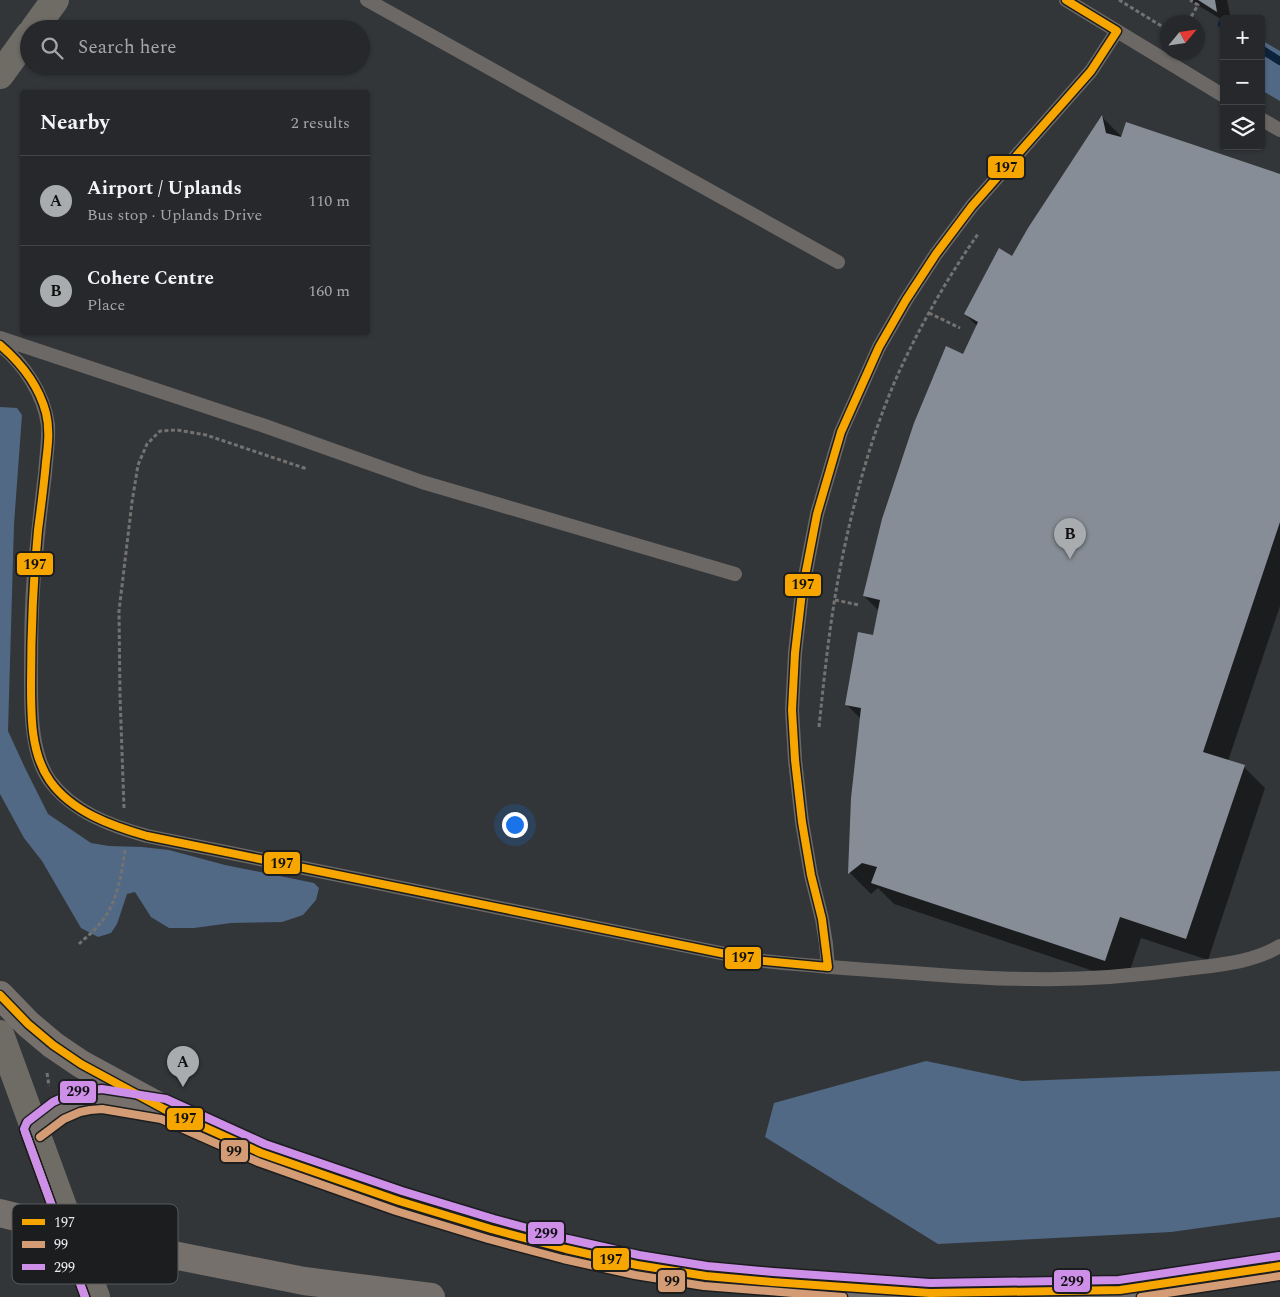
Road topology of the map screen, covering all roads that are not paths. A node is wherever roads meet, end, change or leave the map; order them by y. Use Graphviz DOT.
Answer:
graph roads {
  1 [pos="56,0"];
  2 [pos="367,0"];
  3 [pos="1066,0"];
  4 [pos="41,20"];
  5 [pos="1118,32"];
  6 [pos="20,48"];
  7 [pos="0,75"];
  8 [pos="1220,94"];
  9 [pos="1265,121"];
  10 [pos="1280,130"];
  11 [pos="838,262"];
  12 [pos="0,338"];
  13 [pos="0,345"];
  14 [pos="735,574"];
  15 [pos="1280,946"];
  16 [pos="828,967"];
  17 [pos="0,995"];
  18 [pos="0,1034"];
  19 [pos="164,1109"];
  20 [pos="34,1129"];
  21 [pos="62,1204"];
  22 [pos="178,1256"];
  23 [pos="1280,1267"];
  24 [pos="304,1281"];
  25 [pos="91,1284"];
  26 [pos="1120,1290"];
  27 [pos="96,1297"];
  28 [pos="339,1297"];
  29 [pos="431,1297"];
  30 [pos="1069,1297"];
  31 [pos="1164,1297"];
  1 -- 4 [label="main road"];
  2 -- 11 [label="lane"];
  3 -- 5 [label="lane"];
  5 -- 8 [label="lane"];
  5 -- 16 [label="lane"];
  6 -- 7 [label="main road"];
  9 -- 10 [label="lane"];
  12 -- 14 [label="lane"];
  13 -- 16 [label="lane"];
  15 -- 16 [label="lane"];
  17 -- 19 [label="highway"];
  18 -- 20 [label="main road"];
  19 -- 20 [label="highway"];
  19 -- 26 [label="highway"];
  20 -- 21 [label="main road"];
  22 -- 24 [label="highway"];
  23 -- 26 [label="highway"];
  23 -- 31 [label="highway"];
  24 -- 28 [label="highway"];
  24 -- 29 [label="highway"];
  25 -- 27 [label="main road"];
  26 -- 30 [label="highway"];
}
